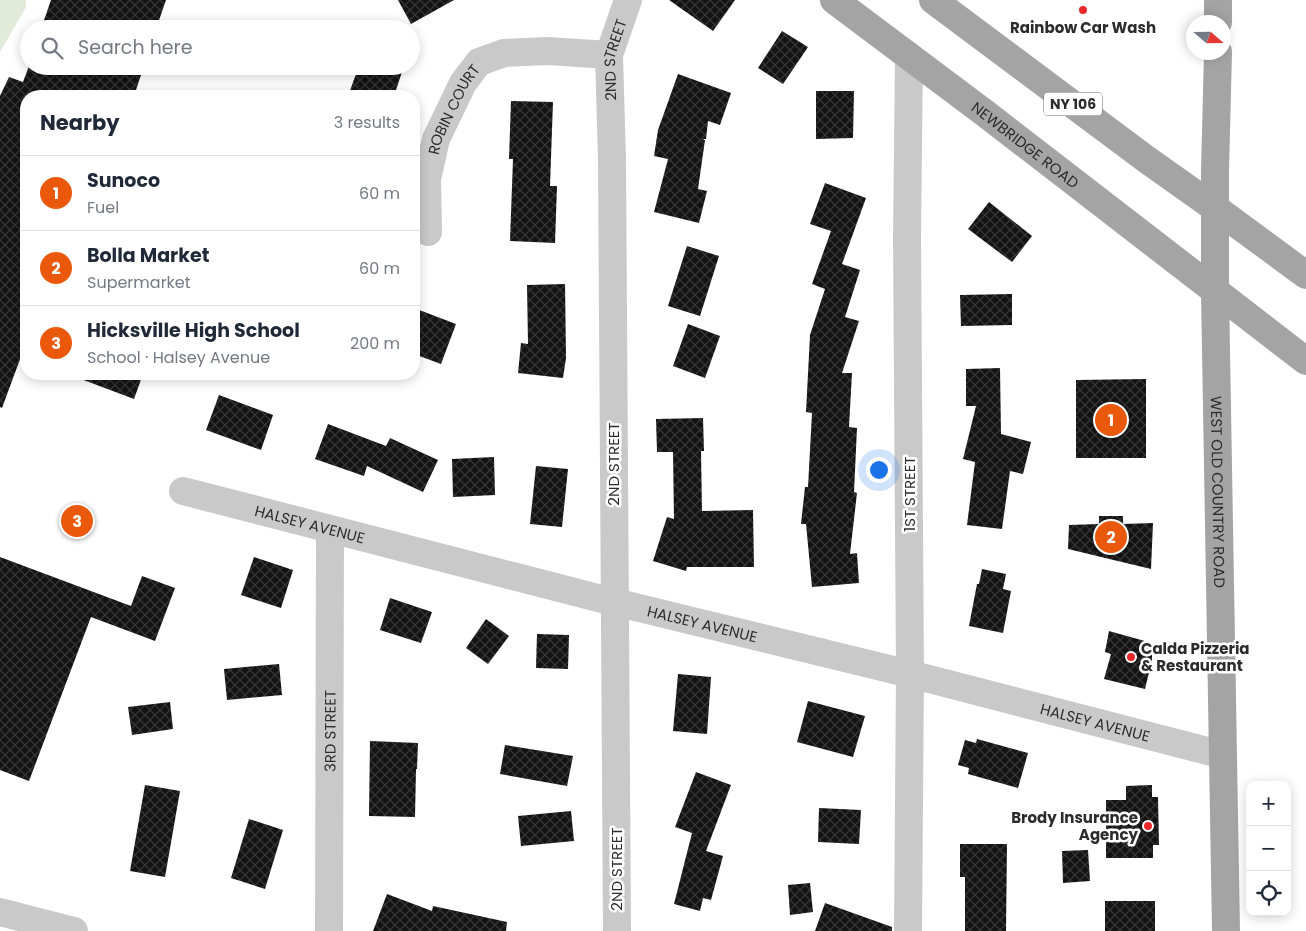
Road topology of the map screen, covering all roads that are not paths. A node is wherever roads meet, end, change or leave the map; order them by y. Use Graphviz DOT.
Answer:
graph roads {
  1 [pos="628,0"];
  2 [pos="834,0"];
  3 [pos="933,0"];
  4 [pos="1218,0"];
  5 [pos="1218,15"];
  6 [pos="609,55"];
  7 [pos="909,56"];
  8 [pos="1218,60"];
  9 [pos="1215,208"];
  10 [pos="428,232"];
  11 [pos="1306,276"];
  12 [pos="1215,292"];
  13 [pos="1306,361"];
  14 [pos="183,491"];
  15 [pos="330,530"];
  16 [pos="614,602"];
  17 [pos="910,674"];
  18 [pos="1223,756"];
  19 [pos="0,912"];
  20 [pos="74,931"];
  21 [pos="329,931"];
  22 [pos="617,931"];
  23 [pos="908,931"];
  24 [pos="1226,931"];
  1 -- 6 [label="street, 2ND STREET"];
  2 -- 7 [label="main road, NEWBRIDGE ROAD"];
  3 -- 9 [label="main road, NY 106"];
  4 -- 5 [label="main road"];
  6 -- 10 [label="street, ROBIN COURT"];
  6 -- 16 [label="street, 2ND STREET"];
  7 -- 12 [label="main road, NEWBRIDGE ROAD"];
  7 -- 17 [label="street, 1ST STREET"];
  8 -- 9 [label="main road, WEST OLD COUNTRY ROAD"];
  9 -- 11 [label="main road, NY 106"];
  9 -- 12 [label="main road, WEST OLD COUNTRY ROAD"];
  12 -- 13 [label="main road, NEWBRIDGE ROAD"];
  12 -- 18 [label="main road, WEST OLD COUNTRY ROAD"];
  14 -- 15 [label="street, HALSEY AVENUE"];
  15 -- 16 [label="street, HALSEY AVENUE"];
  15 -- 21 [label="street, 3RD STREET"];
  16 -- 17 [label="street, HALSEY AVENUE"];
  16 -- 22 [label="street, 2ND STREET"];
  17 -- 18 [label="street, HALSEY AVENUE"];
  17 -- 23 [label="street, 1ST STREET"];
  18 -- 24 [label="main road, WEST OLD COUNTRY ROAD"];
  19 -- 20 [label="street"];
}
